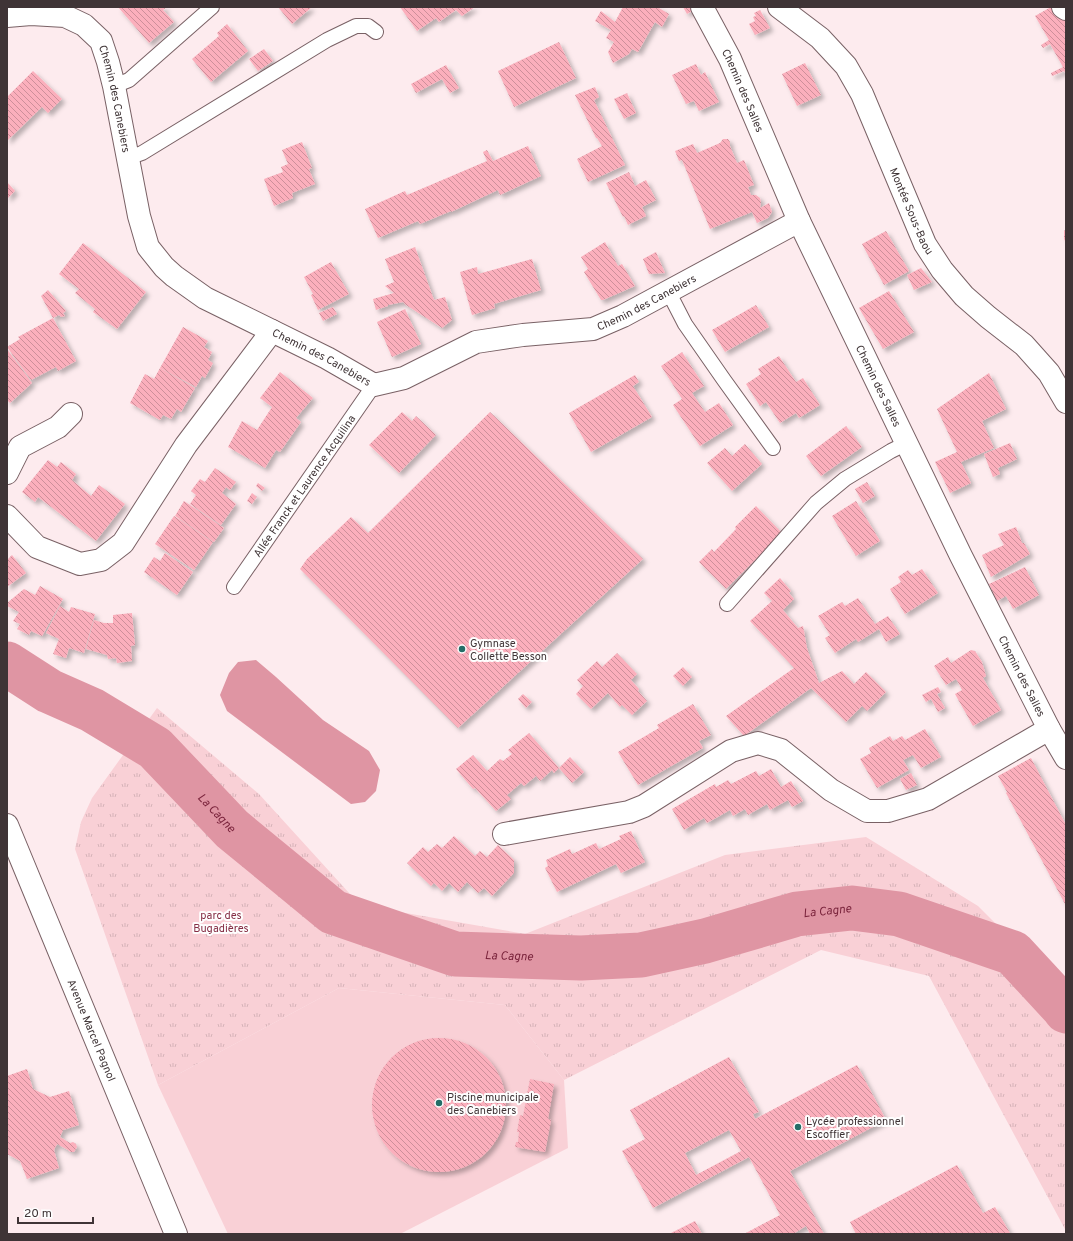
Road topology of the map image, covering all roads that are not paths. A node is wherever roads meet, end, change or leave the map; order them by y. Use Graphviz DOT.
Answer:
graph roads {
  1 [pos="212,7"];
  2 [pos="702,7"];
  3 [pos="779,7"];
  4 [pos="1063,7"];
  5 [pos="1066,9"];
  6 [pos="67,12"];
  7 [pos="7,16"];
  8 [pos="376,32"];
  9 [pos="114,86"];
  10 [pos="128,158"];
  11 [pos="799,221"];
  12 [pos="668,291"];
  13 [pos="272,331"];
  14 [pos="374,385"];
  15 [pos="1066,402"];
  16 [pos="71,414"];
  17 [pos="907,443"];
  18 [pos="773,448"];
  19 [pos="7,473"];
  20 [pos="7,516"];
  21 [pos="234,587"];
  22 [pos="727,604"];
  23 [pos="1049,729"];
  24 [pos="1066,758"];
  25 [pos="7,825"];
  26 [pos="504,834"];
  27 [pos="176,1234"];
  1 -- 9 [label="lane"];
  2 -- 11 [label="street, Chemin des Salles"];
  3 -- 15 [label="street, Montée Sous-Baou"];
  4 -- 5 [label="street"];
  6 -- 7 [label="street, Chemin des Canebiers"];
  6 -- 9 [label="street, Chemin des Canebiers"];
  8 -- 10 [label="lane"];
  9 -- 10 [label="street, Chemin des Canebiers"];
  10 -- 13 [label="street, Chemin des Canebiers"];
  11 -- 12 [label="street, Chemin des Canebiers"];
  11 -- 17 [label="street, Chemin des Salles"];
  12 -- 14 [label="street, Chemin des Canebiers"];
  12 -- 18 [label="lane"];
  13 -- 14 [label="street, Chemin des Canebiers"];
  13 -- 20 [label="street"];
  14 -- 21 [label="lane, Allée Franck et Laurence Acquilina"];
  16 -- 19 [label="street"];
  17 -- 22 [label="lane"];
  17 -- 23 [label="street, Chemin des Salles"];
  23 -- 24 [label="street, Chemin des Salles"];
  23 -- 26 [label="street"];
  25 -- 27 [label="street, Avenue Marcel Pagnol"];
}
